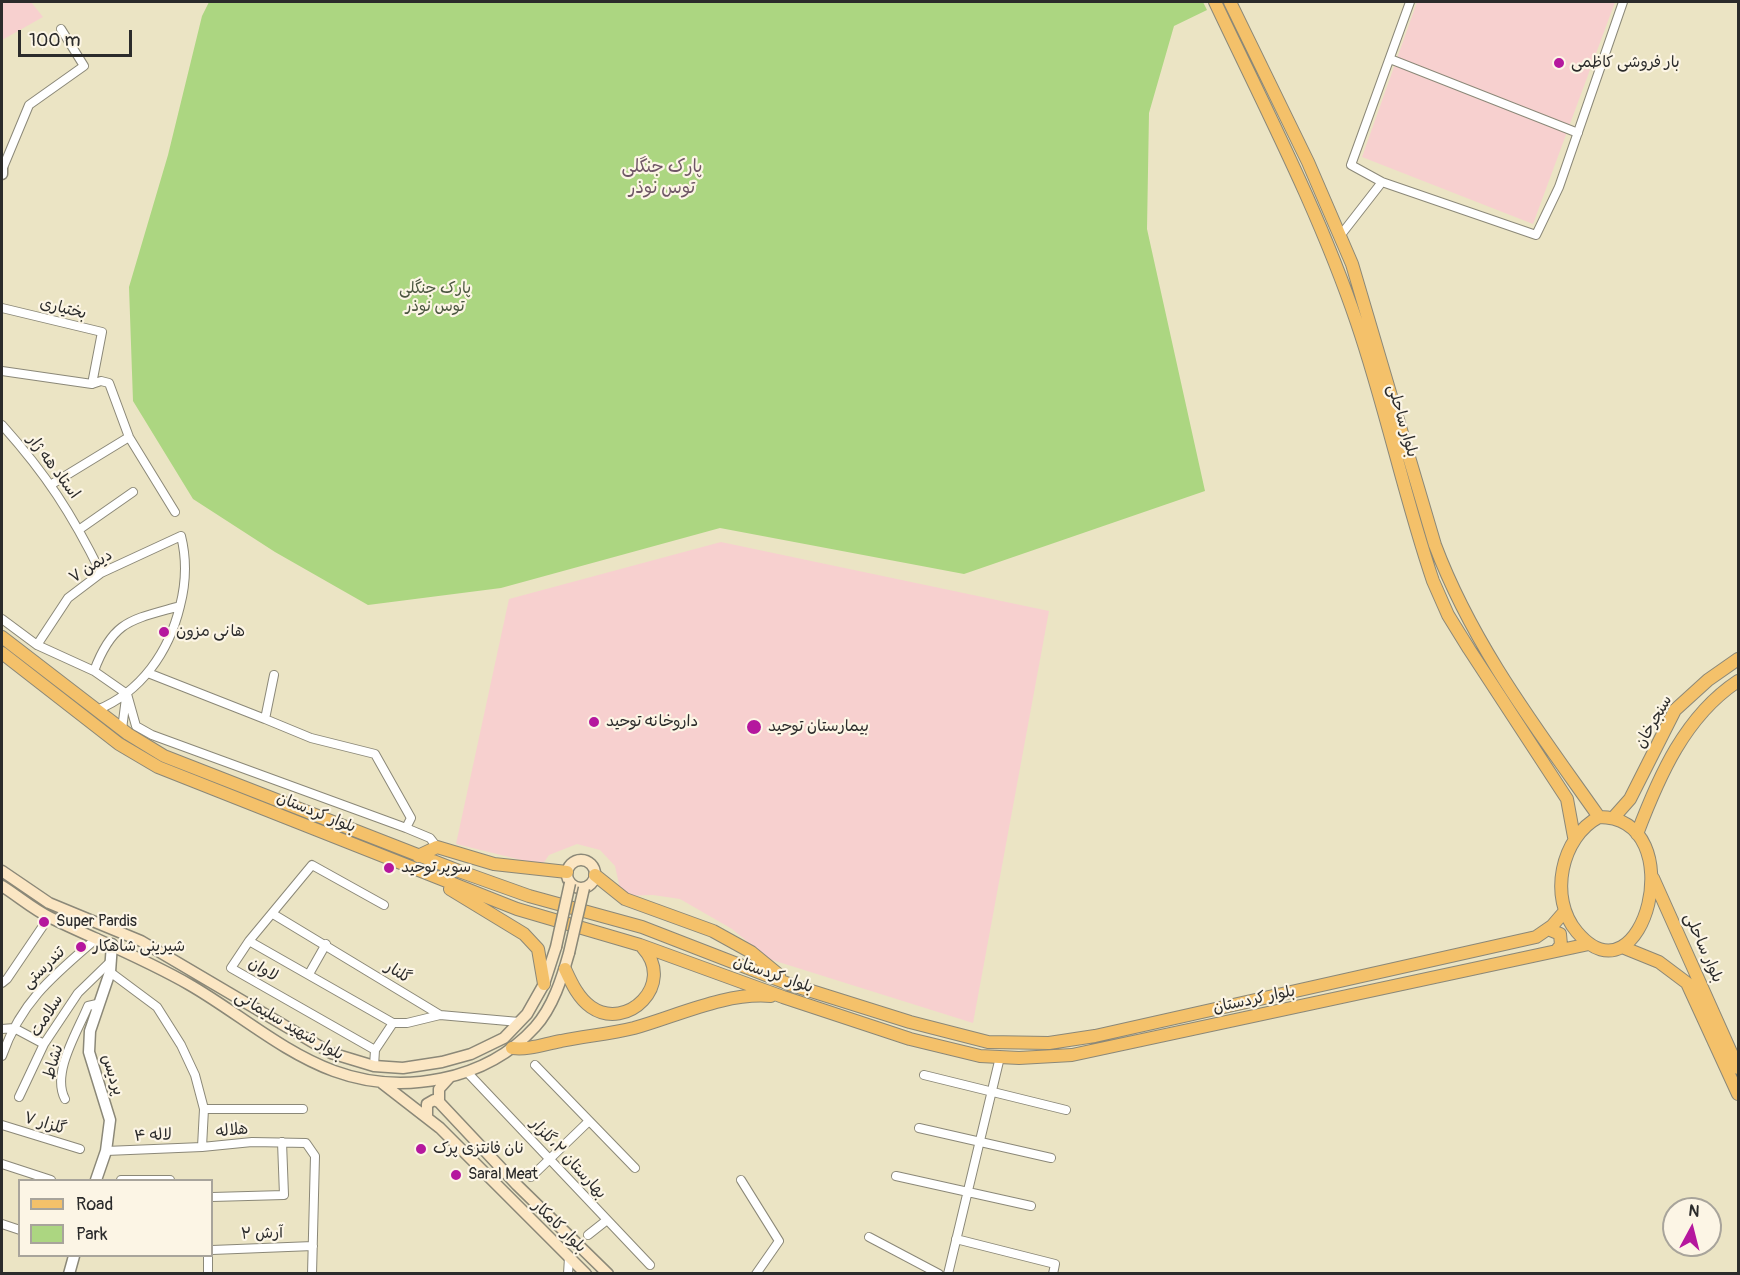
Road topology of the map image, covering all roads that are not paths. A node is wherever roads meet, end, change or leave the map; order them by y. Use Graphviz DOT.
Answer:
graph roads {
  1 [pos="1215,2"];
  2 [pos="1230,2"];
  3 [pos="1410,2"];
  4 [pos="1623,2"];
  5 [pos="61,29"];
  6 [pos="1390,59"];
  7 [pos="1578,133"];
  8 [pos="2,171"];
  9 [pos="1382,182"];
  10 [pos="1340,236"];
  11 [pos="2,308"];
  12 [pos="2,371"];
  13 [pos="92,384"];
  14 [pos="2,424"];
  15 [pos="129,437"];
  16 [pos="52,484"];
  17 [pos="133,492"];
  18 [pos="175,512"];
  19 [pos="80,529"];
  20 [pos="101,573"];
  21 [pos="180,606"];
  22 [pos="2,619"];
  23 [pos="2,637"];
  24 [pos="37,645"];
  25 [pos="2,653"];
  26 [pos="1738,659"];
  27 [pos="94,671"];
  28 [pos="148,673"];
  29 [pos="274,675"];
  30 [pos="1738,681"];
  31 [pos="127,694"];
  32 [pos="97,710"];
  33 [pos="265,719"];
  34 [pos="122,729"];
  35 [pos="1599,816"];
  36 [pos="1614,817"];
  37 [pos="406,828"];
  38 [pos="1637,834"];
  39 [pos="1574,837"];
  40 [pos="437,847"];
  41 [pos="418,856"];
  42 [pos="2,871"];
  43 [pos="1652,874"];
  44 [pos="595,875"];
  45 [pos="432,876"];
  46 [pos="568,877"];
  47 [pos="2,886"];
  48 [pos="585,888"];
  49 [pos="384,905"];
  50 [pos="1565,911"];
  51 [pos="273,914"];
  52 [pos="49,917"];
  53 [pos="1548,929"];
  54 [pos="97,938"];
  55 [pos="249,941"];
  56 [pos="112,944"];
  57 [pos="326,944"];
  58 [pos="1589,944"];
  59 [pos="640,945"];
  60 [pos="1622,947"];
  61 [pos="1556,951"];
  62 [pos="112,960"];
  63 [pos="564,969"];
  64 [pos="110,972"];
  65 [pos="309,974"];
  66 [pos="2,983"];
  67 [pos="544,984"];
  68 [pos="789,984"];
  69 [pos="783,997"];
  70 [pos="238,998"];
  71 [pos="97,1004"];
  72 [pos="254,1006"];
  73 [pos="231,1010"];
  74 [pos="1197,1013"];
  75 [pos="440,1016"];
  76 [pos="245,1020"];
  77 [pos="519,1022"];
  78 [pos="393,1023"];
  79 [pos="14,1028"];
  80 [pos="1200,1028"];
  81 [pos="2,1029"];
  82 [pos="44,1044"];
  83 [pos="512,1048"];
  84 [pos="375,1050"];
  85 [pos="2,1056"];
  86 [pos="1000,1057"];
  87 [pos="374,1065"];
  88 [pos="535,1065"];
  89 [pos="1738,1068"];
  90 [pos="467,1072"];
  91 [pos="924,1075"];
  92 [pos="449,1078"];
  93 [pos="379,1081"];
  94 [pos="992,1093"];
  95 [pos="1738,1094"];
  96 [pos="19,1097"];
  97 [pos="65,1099"];
  98 [pos="439,1102"];
  99 [pos="204,1109"];
  100 [pos="303,1109"];
  101 [pos="1066,1110"];
  102 [pos="428,1116"];
  103 [pos="589,1121"];
  104 [pos="2,1125"];
  105 [pos="919,1128"];
  106 [pos="282,1142"];
  107 [pos="980,1142"];
  108 [pos="202,1147"];
  109 [pos="80,1149"];
  110 [pos="106,1151"];
  111 [pos="548,1158"];
  112 [pos="1051,1158"];
  113 [pos="2,1164"];
  114 [pos="635,1168"];
  115 [pos="896,1176"];
  116 [pos="531,1177"];
  117 [pos="48,1179"];
  118 [pos="96,1179"];
  119 [pos="741,1180"];
  120 [pos="967,1193"];
  121 [pos="213,1197"];
  122 [pos="1031,1206"];
  123 [pos="607,1220"];
  124 [pos="2,1224"];
  125 [pos="18,1229"];
  126 [pos="588,1235"];
  127 [pos="868,1237"];
  128 [pos="956,1239"];
  129 [pos="313,1246"];
  130 [pos="213,1250"];
  131 [pos="74,1257"];
  132 [pos="208,1257"];
  133 [pos="569,1257"];
  134 [pos="650,1265"];
  135 [pos="69,1274"];
  136 [pos="208,1274"];
  137 [pos="312,1274"];
  138 [pos="568,1274"];
  139 [pos="586,1274"];
  140 [pos="609,1274"];
  141 [pos="756,1274"];
  142 [pos="939,1274"];
  143 [pos="948,1274"];
  144 [pos="1053,1274"];
  1 -- 39 [label="main road, بلوار ساحلی"];
  2 -- 10 [label="main road, بلوار ساحلی"];
  3 -- 6 [label="street"];
  4 -- 7 [label="street"];
  5 -- 8 [label="street"];
  6 -- 7 [label="street"];
  6 -- 9 [label="street"];
  7 -- 9 [label="street"];
  9 -- 10 [label="street"];
  10 -- 35 [label="main road, بلوار ساحلی"];
  11 -- 13 [label="street, بختیاری"];
  12 -- 13 [label="street"];
  13 -- 15 [label="street"];
  14 -- 16 [label="street, استاد هه ژار"];
  15 -- 16 [label="street"];
  15 -- 18 [label="street"];
  16 -- 19 [label="street, استاد هه ژار"];
  17 -- 19 [label="street"];
  19 -- 20 [label="street, استاد هه ژار"];
  20 -- 21 [label="street, دیمن ۷"];
  20 -- 24 [label="street, دیمن ۷"];
  21 -- 27 [label="street"];
  21 -- 28 [label="street"];
  22 -- 24 [label="street"];
  23 -- 32 [label="main road, بلوار کردستان"];
  24 -- 27 [label="street"];
  25 -- 45 [label="main road, بلوار کردستان"];
  26 -- 36 [label="main road, سنجرخان"];
  27 -- 31 [label="street"];
  28 -- 31 [label="street"];
  28 -- 33 [label="street"];
  29 -- 33 [label="street"];
  30 -- 38 [label="main road, سنجرخان"];
  31 -- 32 [label="street"];
  31 -- 34 [label="street"];
  31 -- 37 [label="street"];
  32 -- 34 [label="main road, بلوار کردستان"];
  33 -- 37 [label="street"];
  34 -- 41 [label="main road, بلوار کردستان"];
  35 -- 36 [label="main road"];
  35 -- 39 [label="main road"];
  36 -- 38 [label="main road"];
  37 -- 40 [label="street"];
  38 -- 43 [label="main road"];
  39 -- 50 [label="main road"];
  40 -- 41 [label="main road"];
  40 -- 46 [label="main road"];
  41 -- 68 [label="main road, بلوار کردستان"];
  42 -- 70 [label="main road, بلوار شهید سلیمانی"];
  43 -- 60 [label="main road"];
  43 -- 89 [label="main road, بلوار ساحلی"];
  44 -- 46 [label="main road"];
  44 -- 48 [label="main road"];
  44 -- 68 [label="main road"];
  45 -- 59 [label="main road, بلوار کردستان"];
  45 -- 67 [label="main road"];
  46 -- 48 [label="main road"];
  46 -- 67 [label="main road, بلوار شهید سلیمانی, bridge"];
  47 -- 52 [label="main road, بلوار شهید سلیمانی"];
  48 -- 63 [label="main road, بلوار شهید سلیمانی, bridge"];
  49 -- 51 [label="street"];
  50 -- 53 [label="main road, بلوار کردستان"];
  50 -- 58 [label="main road"];
  51 -- 55 [label="street"];
  51 -- 57 [label="street, گلنار"];
  52 -- 54 [label="main road, بلوار شهید سلیمانی"];
  52 -- 66 [label="street"];
  53 -- 61 [label="main road"];
  53 -- 74 [label="main road, بلوار کردستان"];
  54 -- 56 [label="main road, بلوار شهید سلیمانی"];
  54 -- 79 [label="street, تندرستی"];
  55 -- 65 [label="street, لاوان"];
  55 -- 84 [label="street, لاوان"];
  56 -- 62 [label="street, پردیس"];
  56 -- 73 [label="main road, بلوار شهید سلیمانی"];
  57 -- 65 [label="street"];
  57 -- 75 [label="street, گلنار"];
  58 -- 60 [label="main road"];
  58 -- 61 [label="main road, بلوار کردستان"];
  59 -- 63 [label="main road"];
  59 -- 69 [label="main road, بلوار کردستان"];
  60 -- 95 [label="main road, بلوار ساحلی"];
  61 -- 80 [label="main road, بلوار کردستان"];
  62 -- 64 [label="street, پردیس"];
  62 -- 82 [label="street, سلامت"];
  63 -- 83 [label="main road, بلوار شهید سلیمانی"];
  64 -- 71 [label="street, پردیس"];
  64 -- 99 [label="street, هلاله"];
  65 -- 78 [label="street, لاوان"];
  67 -- 77 [label="main road, بلوار شهید سلیمانی"];
  68 -- 74 [label="main road, بلوار کردستان"];
  69 -- 83 [label="main road"];
  69 -- 86 [label="main road, بلوار کردستان"];
  70 -- 72 [label="main road, بلوار شهید سلیمانی"];
  70 -- 73 [label="main road"];
  71 -- 97 [label="street, نشاط"];
  71 -- 110 [label="street, پردیس"];
  72 -- 76 [label="main road"];
  72 -- 87 [label="main road, بلوار شهید سلیمانی"];
  73 -- 76 [label="main road, بلوار شهید سلیمانی"];
  74 -- 80 [label="main road"];
  75 -- 77 [label="street, گلنار"];
  75 -- 78 [label="street"];
  76 -- 93 [label="main road, بلوار شهید سلیمانی"];
  77 -- 87 [label="main road, بلوار شهید سلیمانی"];
  78 -- 84 [label="street"];
  79 -- 81 [label="street"];
  79 -- 82 [label="street"];
  79 -- 85 [label="street, تندرستی"];
  80 -- 86 [label="main road, بلوار کردستان"];
  82 -- 96 [label="street, سلامت"];
  83 -- 90 [label="main road, بلوار شهید سلیمانی"];
  84 -- 87 [label="street"];
  86 -- 94 [label="street"];
  88 -- 103 [label="street"];
  90 -- 92 [label="main road, بلوار شهید سلیمانی"];
  90 -- 111 [label="street, بهارستان ۲،گلزار"];
  91 -- 94 [label="street"];
  92 -- 93 [label="main road, بلوار شهید سلیمانی"];
  92 -- 98 [label="main road"];
  93 -- 102 [label="main road, بلوار کامکار"];
  94 -- 101 [label="street"];
  94 -- 107 [label="street"];
  98 -- 102 [label="main road"];
  98 -- 140 [label="main road, بلوار کامکار"];
  99 -- 100 [label="street"];
  99 -- 108 [label="street, هلاله"];
  102 -- 133 [label="main road, بلوار کامکار"];
  103 -- 111 [label="street"];
  103 -- 114 [label="street"];
  104 -- 109 [label="street, گلزار ۷"];
  105 -- 107 [label="street"];
  106 -- 108 [label="street, هلاله"];
  106 -- 121 [label="street"];
  106 -- 129 [label="street, هلاله"];
  107 -- 112 [label="street"];
  107 -- 120 [label="street"];
  108 -- 110 [label="street, لاله ۴"];
  110 -- 118 [label="street, پردیس"];
  111 -- 116 [label="street"];
  111 -- 123 [label="street, بهارستان ۲،گلزار"];
  113 -- 117 [label="street"];
  115 -- 120 [label="street"];
  119 -- 141 [label="street"];
  120 -- 122 [label="street"];
  120 -- 128 [label="street"];
  123 -- 126 [label="street"];
  123 -- 134 [label="street, بهارستان ۲،گلزار"];
  124 -- 125 [label="street"];
  127 -- 142 [label="street"];
  128 -- 143 [label="street"];
  128 -- 144 [label="street"];
  129 -- 130 [label="street, آرش ۲"];
  129 -- 137 [label="street, هلاله"];
  131 -- 135 [label="street"];
  132 -- 136 [label="street"];
  133 -- 138 [label="street"];
  133 -- 139 [label="main road, بلوار کامکار"];
}
